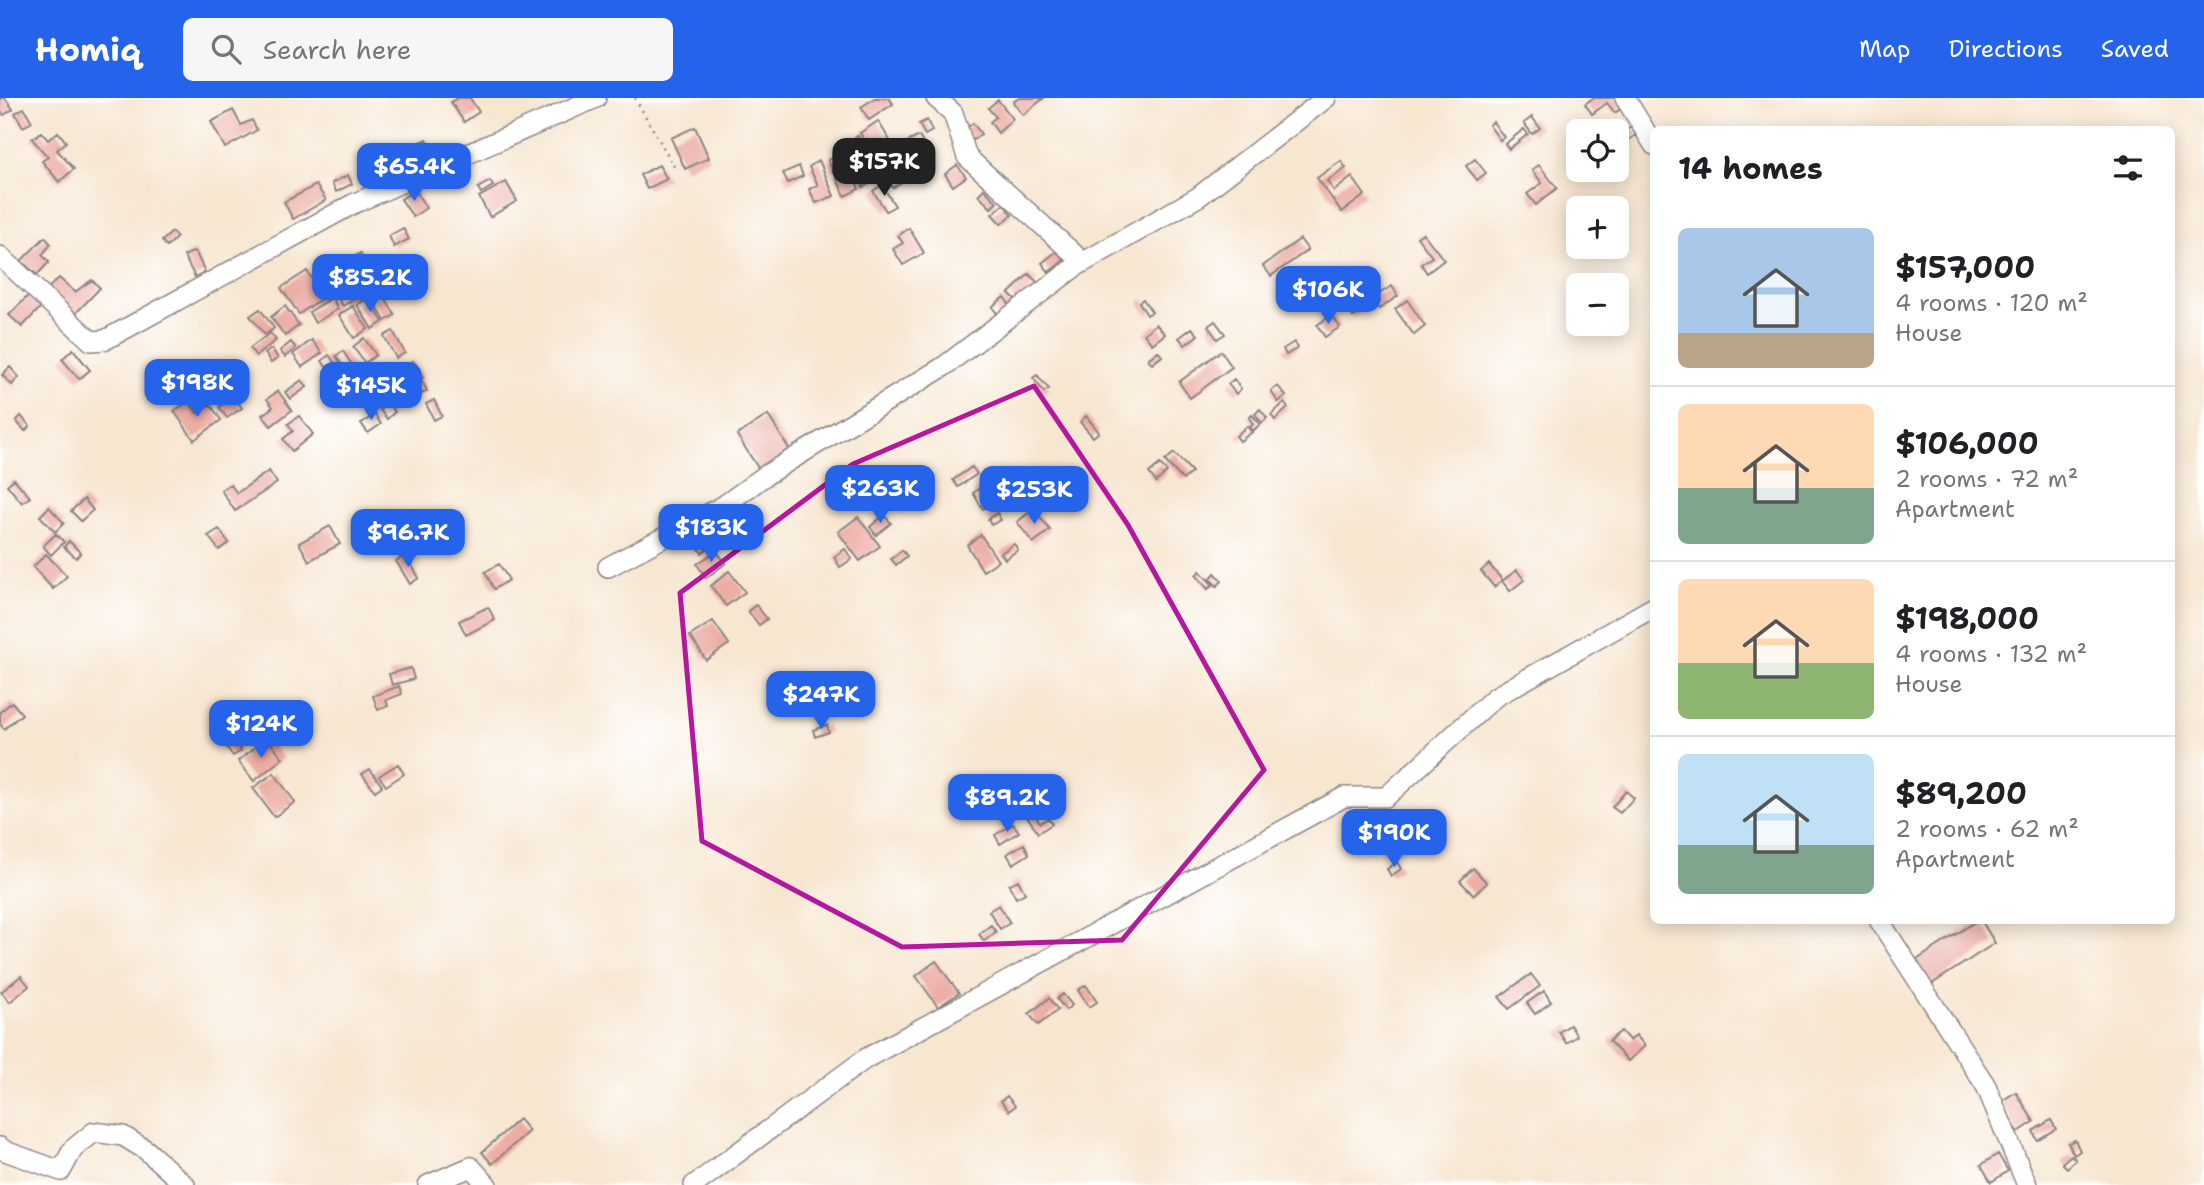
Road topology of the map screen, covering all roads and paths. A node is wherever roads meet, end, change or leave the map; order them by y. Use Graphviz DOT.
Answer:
graph roads {
  1 [pos="596,98"];
  2 [pos="635,98"];
  3 [pos="936,98"];
  4 [pos="1326,98"];
  5 [pos="1625,98"];
  6 [pos="1650,139"];
  7 [pos="675,168"];
  8 [pos="0,256"];
  9 [pos="1083,262"];
  10 [pos="608,567"];
  11 [pos="1650,609"];
  12 [pos="1883,924"];
  13 [pos="0,1147"];
  14 [pos="185,1185"];
  15 [pos="428,1185"];
  16 [pos="487,1185"];
  17 [pos="694,1185"];
  18 [pos="2027,1185"];
  1 -- 8 [label="street"];
  2 -- 7 [label="path"];
  3 -- 9 [label="street"];
  4 -- 9 [label="street"];
  5 -- 6 [label="street"];
  9 -- 10 [label="street"];
  11 -- 17 [label="street"];
  12 -- 18 [label="street"];
  13 -- 14 [label="street"];
  15 -- 16 [label="street"];
}
